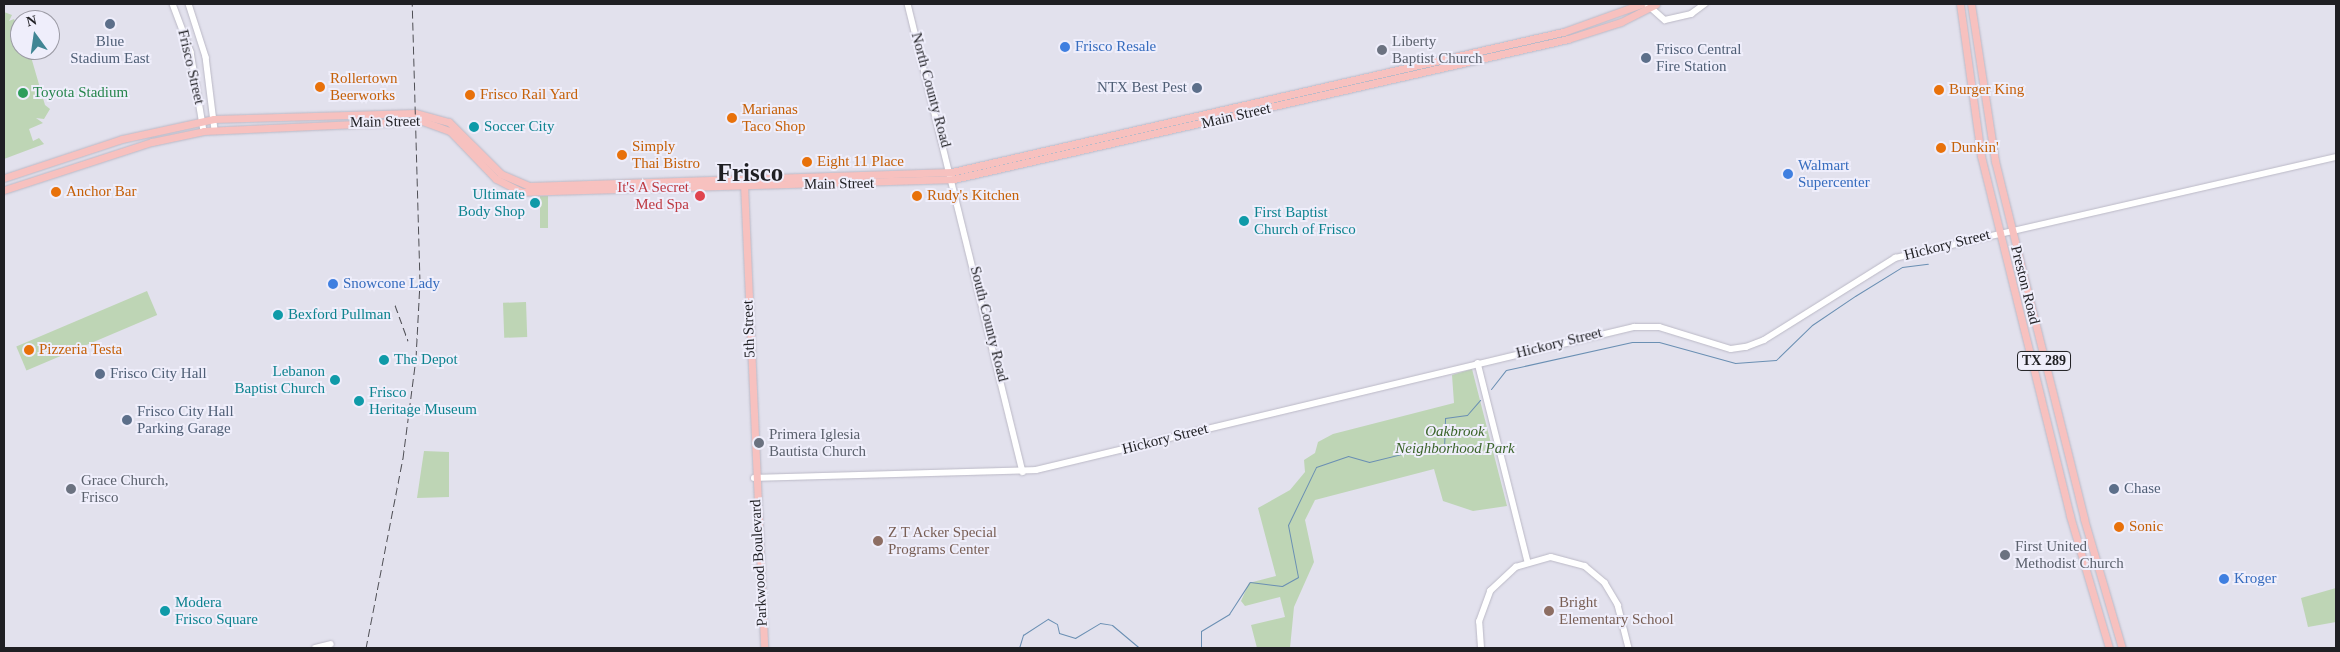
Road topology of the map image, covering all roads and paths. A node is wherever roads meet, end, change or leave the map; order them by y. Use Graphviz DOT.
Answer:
graph roads {
  1 [pos="173,4"];
  2 [pos="189,4"];
  3 [pos="908,4"];
  4 [pos="1641,4"];
  5 [pos="1705,4"];
  6 [pos="1960,4"];
  7 [pos="1971,4"];
  8 [pos="1651,5"];
  9 [pos="1403,73"];
  10 [pos="214,120"];
  11 [pos="203,121"];
  12 [pos="1181,124"];
  13 [pos="215,130"];
  14 [pos="204,132"];
  15 [pos="1040,153"];
  16 [pos="2336,157"];
  17 [pos="1002,166"];
  18 [pos="1019,166"];
  19 [pos="953,176"];
  20 [pos="4,178"];
  21 [pos="744,183"];
  22 [pos="4,190"];
  23 [pos="2011,229"];
  24 [pos="2000,232"];
  25 [pos="1478,363"];
  26 [pos="1024,472"];
  27 [pos="754,478"];
  28 [pos="1528,562"];
  29 [pos="331,644"];
  30 [pos="315,648"];
  31 [pos="764,648"];
  32 [pos="1481,648"];
  33 [pos="1629,648"];
  34 [pos="2109,648"];
  35 [pos="2122,648"];
  1 -- 11 [label="street, Frisco Street"];
  2 -- 10 [label="street, Frisco Street"];
  3 -- 19 [label="street, North County Road"];
  4 -- 9 [label="main road, Main Street"];
  5 -- 8 [label="street"];
  6 -- 24 [label="main road, Preston Road / TX 289"];
  7 -- 23 [label="main road, Preston Road / TX 289"];
  8 -- 9 [label="main road, Main Street"];
  9 -- 12 [label="main road, Main Street"];
  10 -- 11 [label="main road, Main Street"];
  10 -- 13 [label="street, Frisco Street"];
  10 -- 21 [label="main road, Main Street"];
  11 -- 14 [label="street, Frisco Street"];
  11 -- 20 [label="main road, Main Street"];
  12 -- 15 [label="main road, Main Street"];
  12 -- 18 [label="main road, Main Street"];
  13 -- 14 [label="main road, Main Street"];
  13 -- 21 [label="main road, Main Street"];
  14 -- 22 [label="main road, Main Street"];
  15 -- 17 [label="main road, Main Street"];
  15 -- 18 [label="main road"];
  16 -- 23 [label="street, Hickory Street"];
  17 -- 18 [label="main road, Main Street"];
  17 -- 19 [label="main road, Main Street"];
  19 -- 21 [label="main road, Main Street"];
  19 -- 26 [label="street, South County Road"];
  21 -- 27 [label="main road, 5th Street"];
  23 -- 24 [label="street, Hickory Street"];
  23 -- 35 [label="main road, Preston Road / TX 289"];
  24 -- 25 [label="street, Hickory Street"];
  24 -- 34 [label="main road, Preston Road / TX 289"];
  25 -- 26 [label="street, Hickory Street"];
  25 -- 28 [label="street"];
  26 -- 27 [label="street, Hickory Street"];
  27 -- 31 [label="main road, Parkwood Boulevard"];
  28 -- 32 [label="street"];
  28 -- 33 [label="street"];
  29 -- 30 [label="street"];
}
